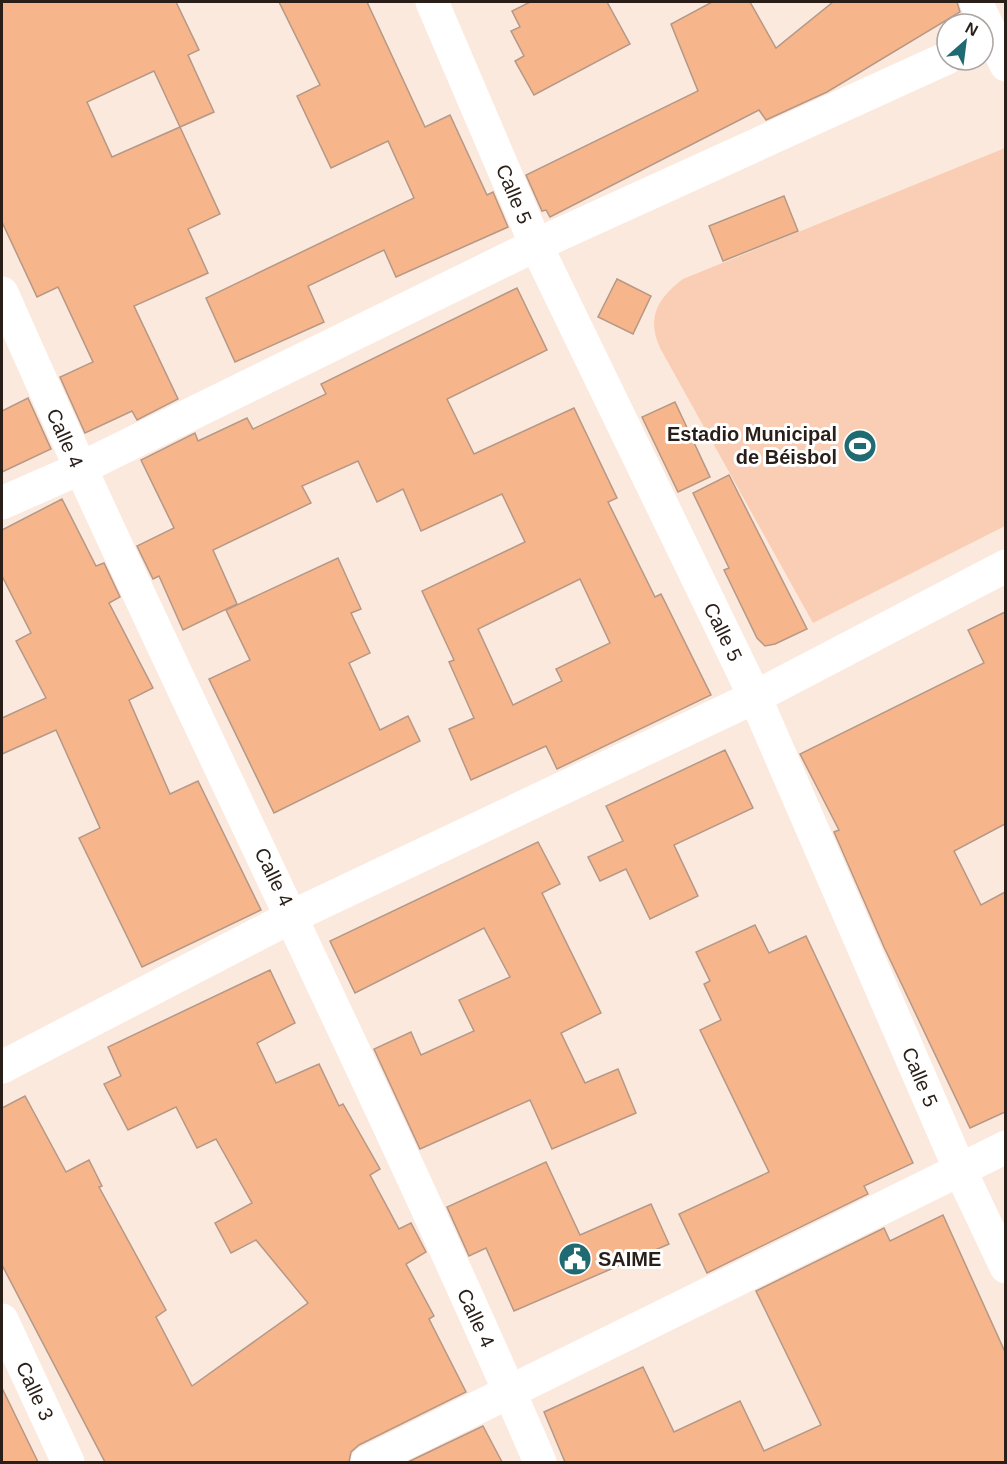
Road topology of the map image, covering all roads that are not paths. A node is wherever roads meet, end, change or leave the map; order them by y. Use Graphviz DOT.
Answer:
graph roads {
  1 [pos="432,2"];
  2 [pos="976,2"];
  3 [pos="997,44"];
  4 [pos="935,63"];
  5 [pos="536,245"];
  6 [pos="2,294"];
  7 [pos="79,470"];
  8 [pos="2,503"];
  9 [pos="1005,566"];
  10 [pos="755,697"];
  11 [pos="293,916"];
  12 [pos="2,1067"];
  13 [pos="1005,1147"];
  14 [pos="960,1170"];
  15 [pos="1005,1267"];
  16 [pos="2,1320"];
  17 [pos="509,1390"];
  18 [pos="68,1462"];
  19 [pos="367,1462"];
  20 [pos="540,1462"];
  1 -- 5 [label="street, Calle 5"];
  2 -- 3 [label="street"];
  4 -- 5 [label="street"];
  5 -- 7 [label="street"];
  5 -- 10 [label="street, Calle 5"];
  6 -- 7 [label="street, Calle 4"];
  7 -- 8 [label="street"];
  7 -- 11 [label="street, Calle 4"];
  9 -- 10 [label="street"];
  10 -- 11 [label="street"];
  10 -- 14 [label="street, Calle 5"];
  11 -- 12 [label="street"];
  11 -- 17 [label="street, Calle 4"];
  13 -- 14 [label="street"];
  14 -- 15 [label="street, Calle 5"];
  14 -- 17 [label="street"];
  16 -- 18 [label="street, Calle 3"];
  17 -- 19 [label="street"];
  17 -- 20 [label="street, Calle 4"];
}
